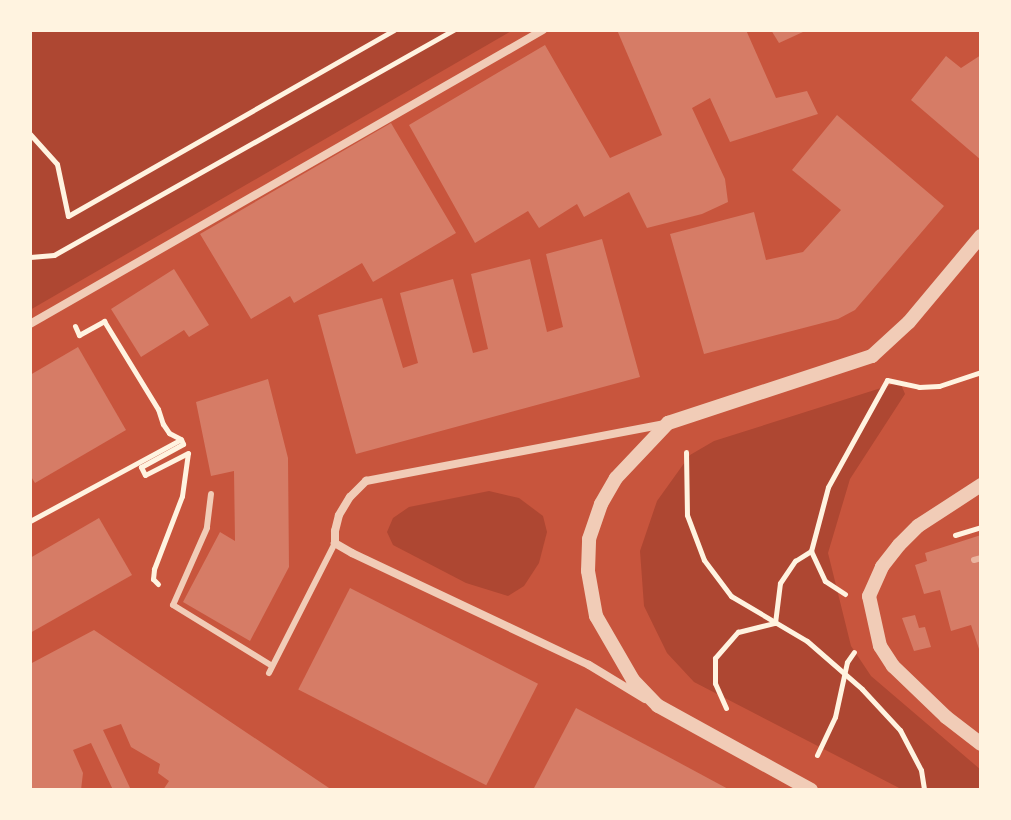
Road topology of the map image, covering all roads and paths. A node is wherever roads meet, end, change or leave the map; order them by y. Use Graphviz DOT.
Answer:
graph roads {
  1 [pos="394,30"];
  2 [pos="454,30"];
  3 [pos="543,30"];
  4 [pos="30,134"];
  5 [pos="981,236"];
  6 [pos="30,257"];
  7 [pos="104,321"];
  8 [pos="30,324"];
  9 [pos="981,372"];
  10 [pos="668,423"];
  11 [pos="181,439"];
  12 [pos="686,452"];
  13 [pos="981,485"];
  14 [pos="211,494"];
  15 [pos="30,521"];
  16 [pos="335,543"];
  17 [pos="811,551"];
  18 [pos="177,592"];
  19 [pos="869,596"];
  20 [pos="775,623"];
  21 [pos="844,674"];
  22 [pos="658,706"];
  23 [pos="726,708"];
  24 [pos="981,744"];
  25 [pos="817,755"];
  26 [pos="811,790"];
  27 [pos="924,790"];
  1 -- 4 [label="path"];
  2 -- 6 [label="path"];
  3 -- 8 [label="street"];
  5 -- 10 [label="street"];
  7 -- 11 [label="path"];
  9 -- 17 [label="path"];
  10 -- 16 [label="street"];
  10 -- 22 [label="street"];
  11 -- 15 [label="path"];
  11 -- 18 [label="path"];
  12 -- 20 [label="path"];
  13 -- 19 [label="street"];
  14 -- 18 [label="lane"];
  16 -- 18 [label="lane"];
  16 -- 22 [label="street"];
  17 -- 19 [label="path"];
  17 -- 20 [label="path"];
  19 -- 24 [label="street"];
  20 -- 21 [label="path"];
  20 -- 23 [label="path"];
  21 -- 25 [label="path"];
  21 -- 27 [label="path"];
  22 -- 26 [label="street"];
}
